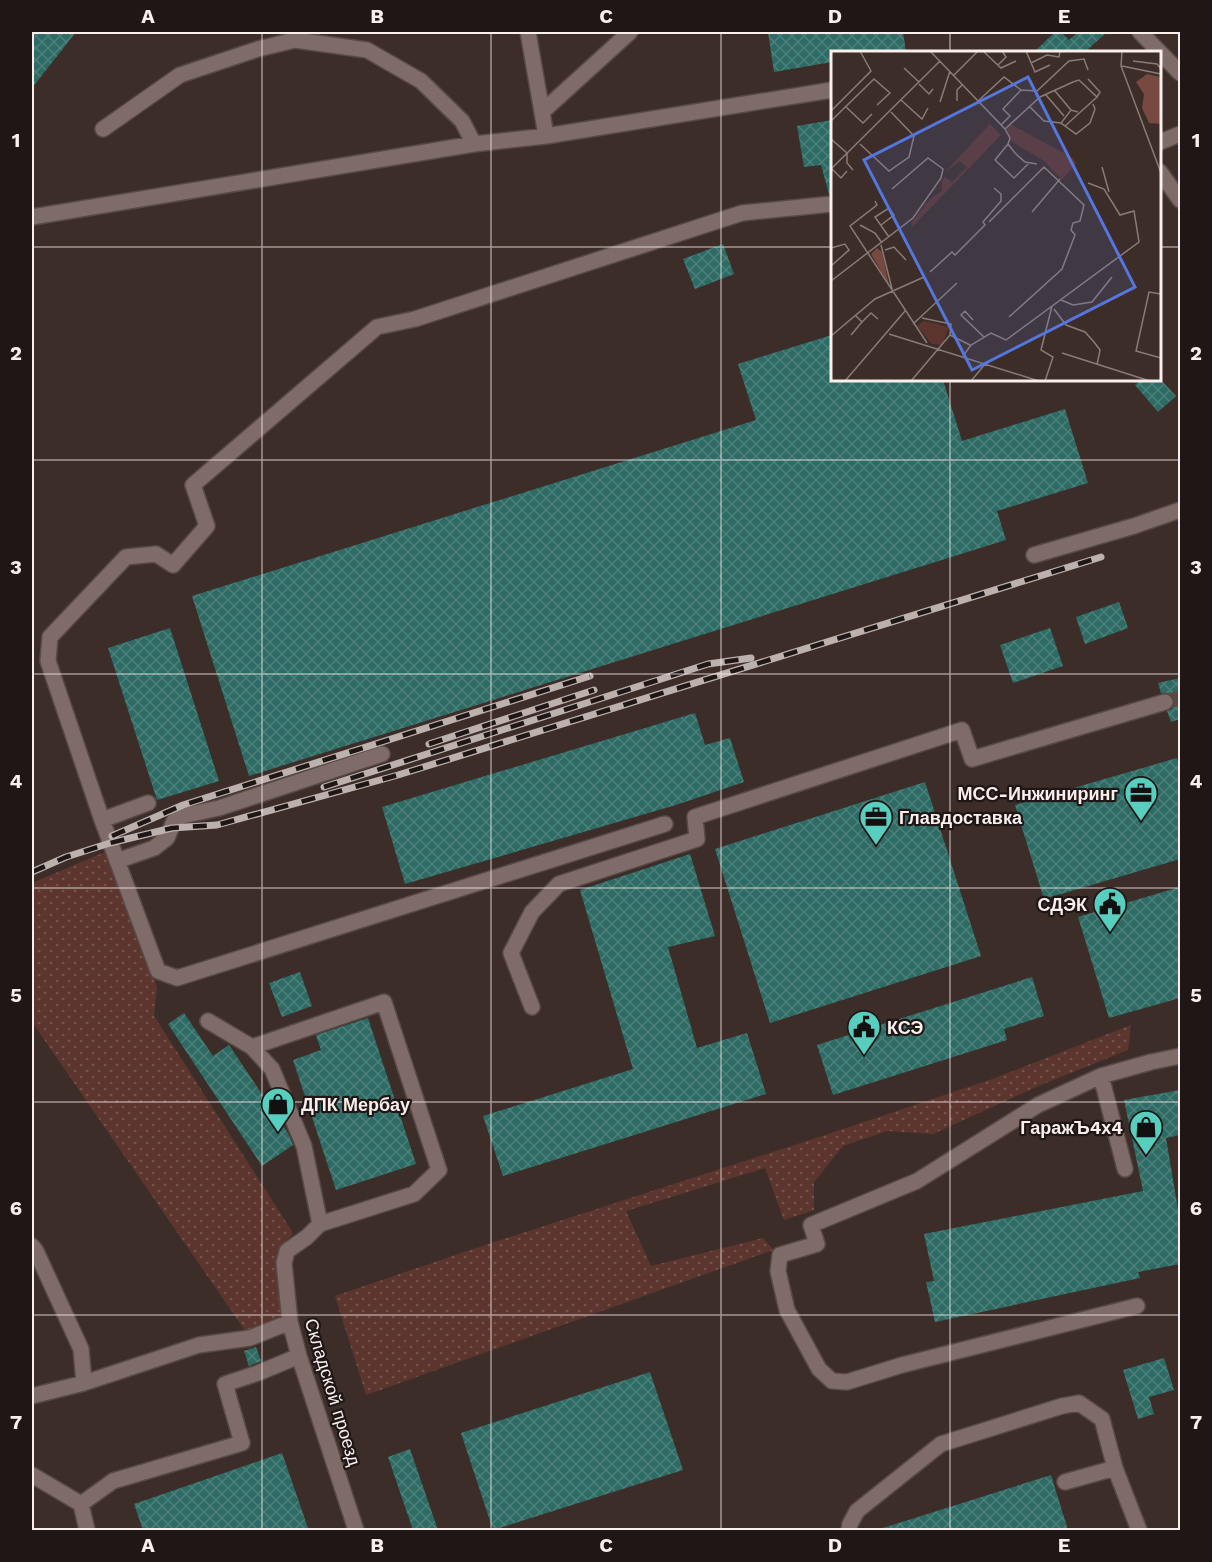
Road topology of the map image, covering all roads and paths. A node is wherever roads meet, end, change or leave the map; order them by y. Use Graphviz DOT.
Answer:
graph roads {
  1 [pos="528,32"];
  2 [pos="630,32"];
  3 [pos="1140,32"];
  4 [pos="1159,51"];
  5 [pos="1161,54"];
  6 [pos="1180,73"];
  7 [pos="831,90"];
  8 [pos="542,112"];
  9 [pos="103,129"];
  10 [pos="1180,134"];
  11 [pos="546,136"];
  12 [pos="1161,142"];
  13 [pos="474,144"];
  14 [pos="1161,173"];
  15 [pos="1180,200"];
  16 [pos="831,204"];
  17 [pos="32,217"];
  18 [pos="1180,510"];
  19 [pos="1034,555"];
  20 [pos="1165,702"];
  21 [pos="382,754"];
  22 [pos="148,803"];
  23 [pos="102,820"];
  24 [pos="665,824"];
  25 [pos="117,861"];
  26 [pos="532,1007"];
  27 [pos="208,1021"];
  28 [pos="252,1047"];
  29 [pos="1180,1056"];
  30 [pos="1101,1076"];
  31 [pos="1125,1169"];
  32 [pos="320,1224"];
  33 [pos="32,1246"];
  34 [pos="1137,1306"];
  35 [pos="290,1322"];
  36 [pos="299,1356"];
  37 [pos="84,1383"];
  38 [pos="32,1396"];
  39 [pos="1115,1468"];
  40 [pos="32,1475"];
  41 [pos="1065,1482"];
  42 [pos="81,1504"];
  43 [pos="87,1530"];
  44 [pos="356,1530"];
  45 [pos="849,1530"];
  46 [pos="1139,1530"];
  1 -- 8 [label="street"];
  2 -- 8 [label="street"];
  3 -- 4 [label="street"];
  5 -- 6 [label="street"];
  7 -- 11 [label="street"];
  8 -- 11 [label="street"];
  9 -- 13 [label="street"];
  10 -- 12 [label="street"];
  11 -- 13 [label="street"];
  13 -- 17 [label="street"];
  14 -- 15 [label="street"];
  16 -- 23 [label="street"];
  18 -- 19 [label="street"];
  20 -- 26 [label="street"];
  21 -- 25 [label="street"];
  22 -- 23 [label="street"];
  23 -- 25 [label="street"];
  24 -- 25 [label="street"];
  27 -- 28 [label="street"];
  28 -- 32 [label="street"];
  28 -- 32 [label="street"];
  29 -- 30 [label="street"];
  30 -- 31 [label="street"];
  30 -- 34 [label="street"];
  32 -- 35 [label="street, Складской проезд"];
  33 -- 37 [label="street"];
  35 -- 36 [label="street, Складской проезд"];
  35 -- 37 [label="street"];
  36 -- 42 [label="street"];
  36 -- 44 [label="street, Складской проезд"];
  37 -- 38 [label="street"];
  39 -- 41 [label="street"];
  39 -- 45 [label="street"];
  39 -- 46 [label="street"];
  40 -- 42 [label="street"];
  42 -- 43 [label="street"];
}
